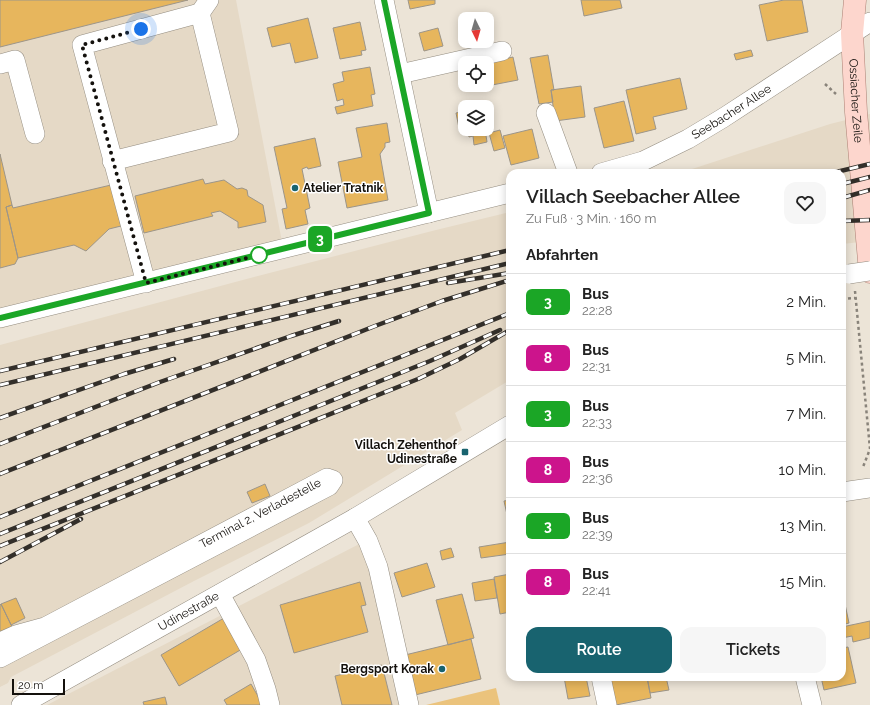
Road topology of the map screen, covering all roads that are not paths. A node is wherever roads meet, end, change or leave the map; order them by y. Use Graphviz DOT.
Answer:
graph roads {
  1 [pos="384,0"];
  2 [pos="855,0"];
  3 [pos="204,7"];
  4 [pos="861,28"];
  5 [pos="502,51"];
  6 [pos="0,64"];
  7 [pos="400,74"];
  8 [pos="546,113"];
  9 [pos="35,134"];
  10 [pos="112,161"];
  11 [pos="567,169"];
  12 [pos="615,169"];
  13 [pos="506,194"];
  14 [pos="429,213"];
  15 [pos="858,273"];
  16 [pos="146,283"];
  17 [pos="0,318"];
  18 [pos="506,427"];
  19 [pos="870,488"];
  20 [pos="846,491"];
  21 [pos="355,518"];
  22 [pos="220,594"];
  23 [pos="0,642"];
  24 [pos="0,658"];
  25 [pos="602,681"];
  26 [pos="806,681"];
  27 [pos="21,705"];
  28 [pos="270,705"];
  29 [pos="409,705"];
  30 [pos="607,705"];
  31 [pos="812,705"];
  1 -- 7 [label="street"];
  2 -- 4 [label="main road, Ossiacher Zeile"];
  3 -- 10 [label="street"];
  3 -- 10 [label="street"];
  4 -- 12 [label="street, Seebacher Allee"];
  4 -- 15 [label="main road, Ossiacher Zeile"];
  5 -- 7 [label="street"];
  6 -- 9 [label="street"];
  7 -- 14 [label="street"];
  8 -- 11 [label="street"];
  10 -- 16 [label="street"];
  13 -- 14 [label="street"];
  14 -- 16 [label="street"];
  16 -- 17 [label="street"];
  18 -- 21 [label="street, Udinestraße"];
  19 -- 20 [label="street"];
  21 -- 22 [label="street, Udinestraße"];
  21 -- 29 [label="street"];
  22 -- 27 [label="street, Udinestraße"];
  22 -- 28 [label="street"];
  23 -- 24 [label="street, Terminal 2, Verladestelle"];
  25 -- 30 [label="street"];
  26 -- 31 [label="street"];
}
